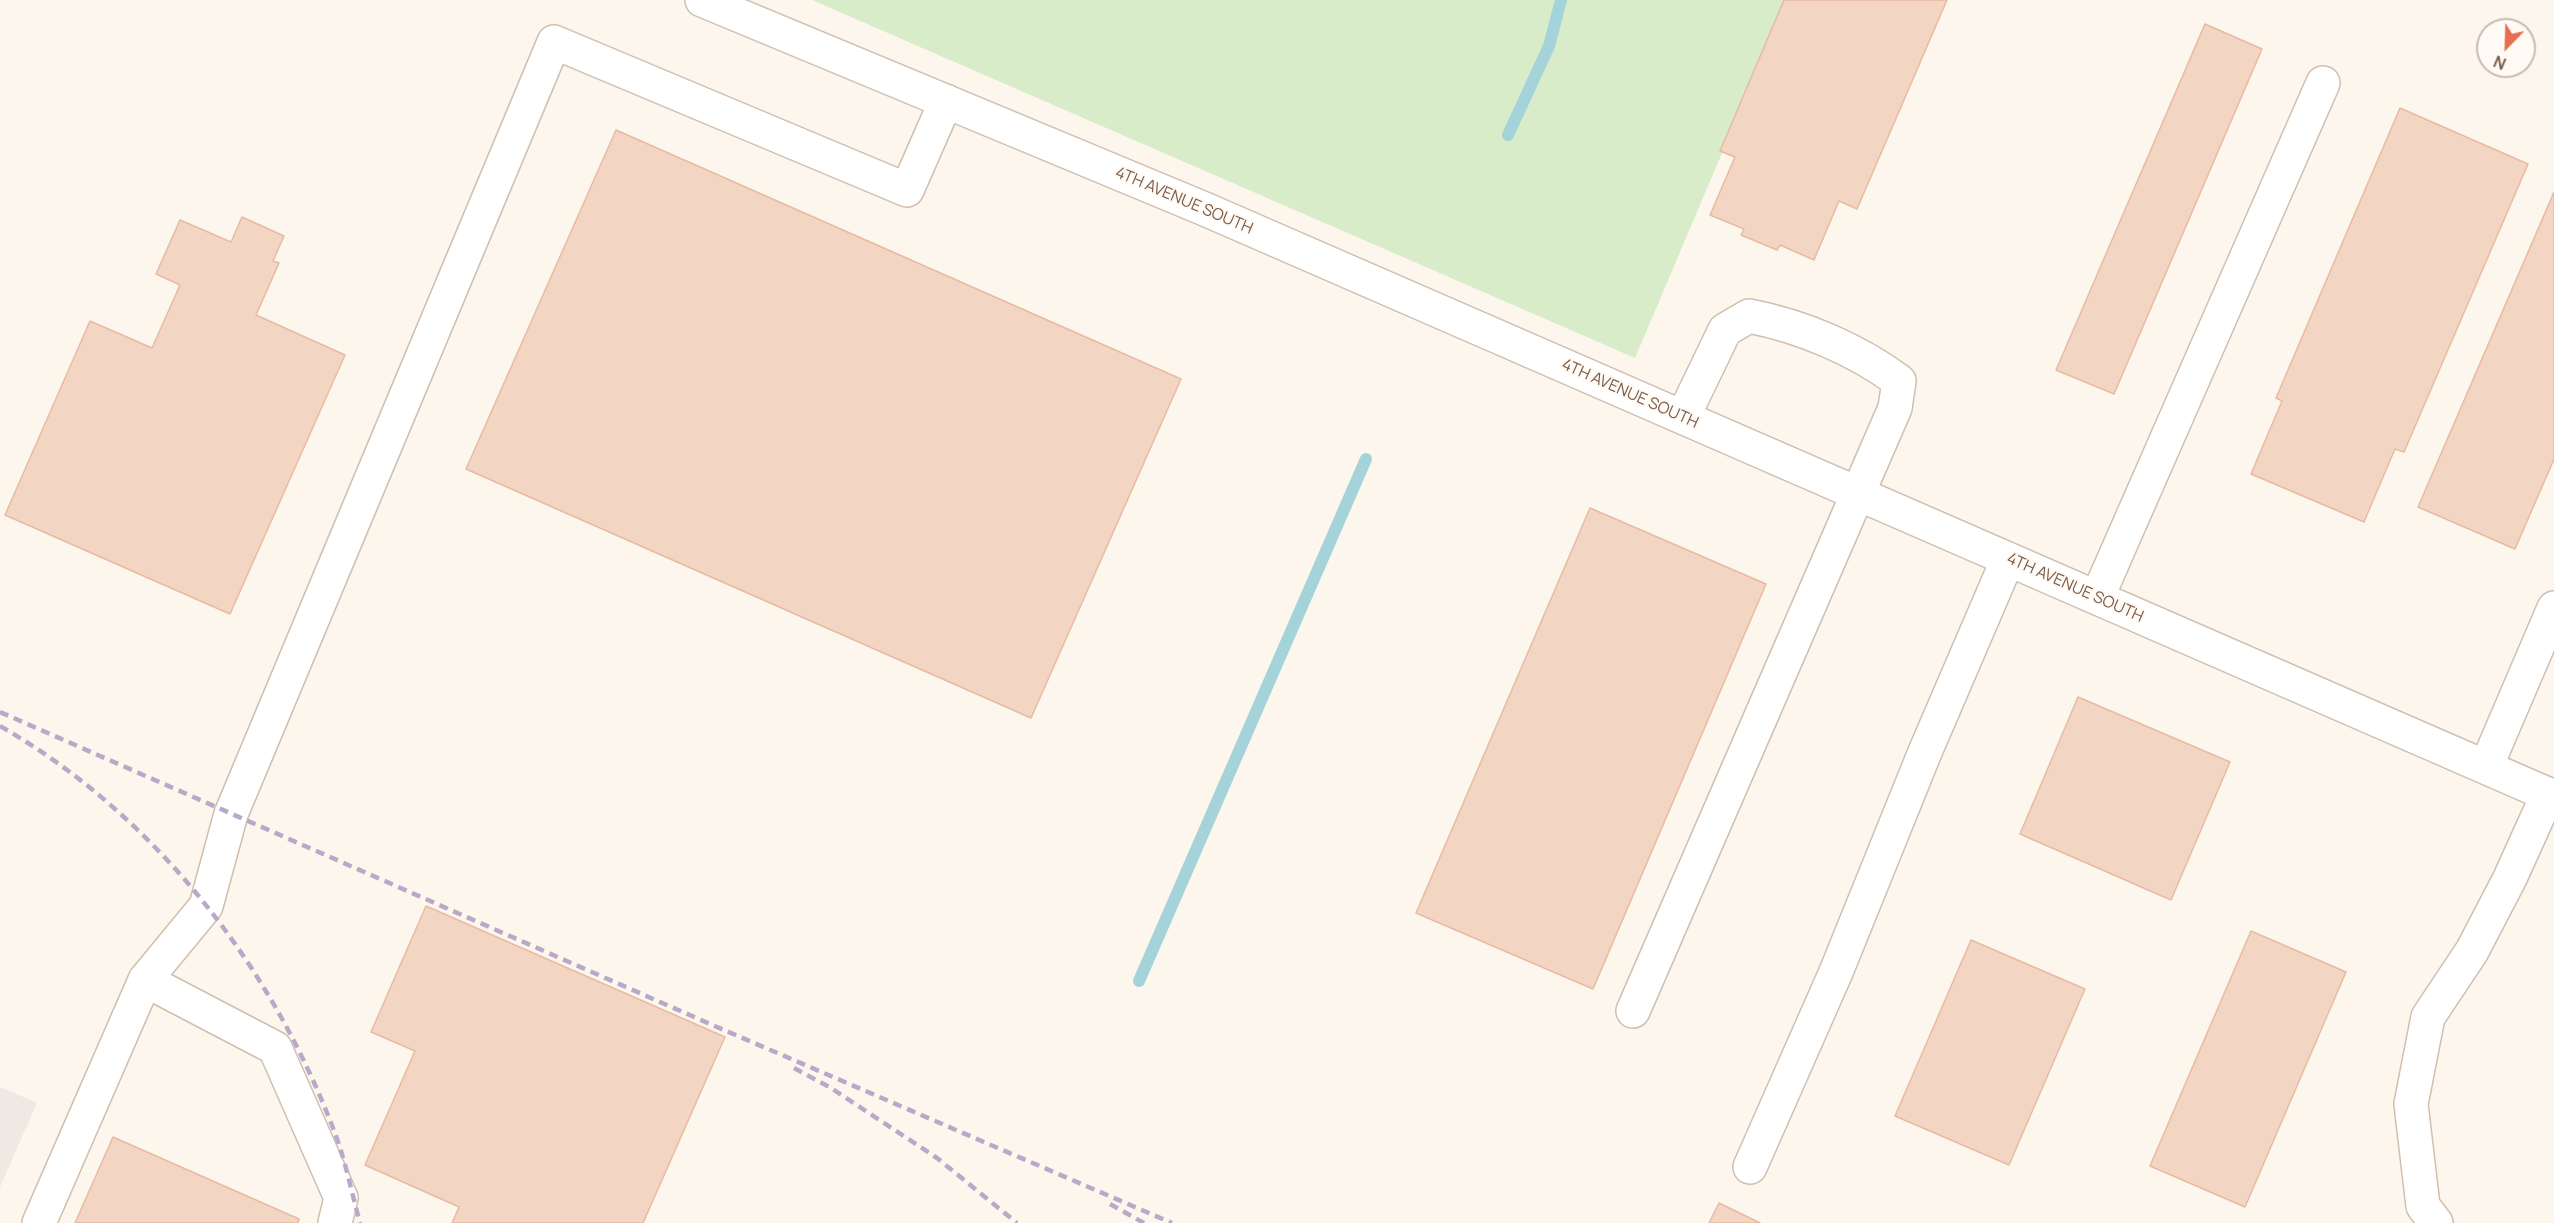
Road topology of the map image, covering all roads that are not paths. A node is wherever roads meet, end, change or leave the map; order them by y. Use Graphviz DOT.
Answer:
graph roads {
  1 [pos="702,0"];
  2 [pos="2323,83"];
  3 [pos="946,101"];
  4 [pos="1683,417"];
  5 [pos="1856,493"];
  6 [pos="2008,559"];
  7 [pos="2097,598"];
  8 [pos="2554,608"];
  9 [pos="2486,767"];
  10 [pos="2551,795"];
  11 [pos="145,980"];
  12 [pos="1633,1011"];
  13 [pos="1750,1167"];
  14 [pos="39,1223"];
  15 [pos="335,1223"];
  16 [pos="2436,1223"];
  1 -- 3 [label="street, 4TH AVENUE SOUTH"];
  2 -- 7 [label="street"];
  3 -- 4 [label="street, 4TH AVENUE SOUTH"];
  3 -- 11 [label="street"];
  4 -- 5 [label="street, 4TH AVENUE SOUTH"];
  4 -- 5 [label="street"];
  5 -- 6 [label="street, 4TH AVENUE SOUTH"];
  5 -- 12 [label="street"];
  6 -- 7 [label="street, 4TH AVENUE SOUTH"];
  6 -- 13 [label="street"];
  7 -- 9 [label="street, 4TH AVENUE SOUTH"];
  8 -- 9 [label="street"];
  9 -- 10 [label="street, 4TH AVENUE SOUTH"];
  10 -- 16 [label="street"];
  11 -- 14 [label="street"];
  11 -- 15 [label="street"];
}
